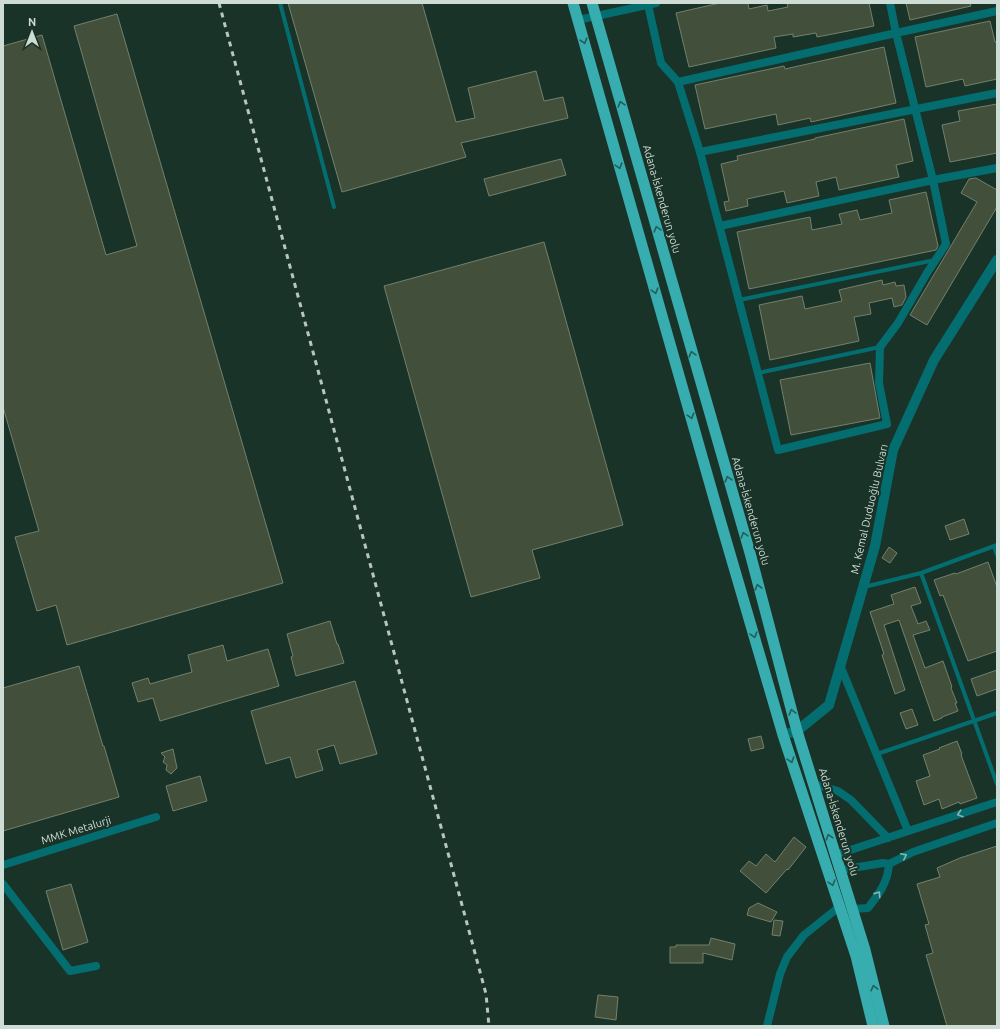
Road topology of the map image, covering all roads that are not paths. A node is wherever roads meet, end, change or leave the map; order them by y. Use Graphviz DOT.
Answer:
graph roads {
  1 [pos="280,3"];
  2 [pos="573,3"];
  3 [pos="592,3"];
  4 [pos="890,3"];
  5 [pos="652,4"];
  6 [pos="997,11"];
  7 [pos="596,16"];
  8 [pos="578,20"];
  9 [pos="896,33"];
  10 [pos="678,82"];
  11 [pos="997,93"];
  12 [pos="916,109"];
  13 [pos="700,152"];
  14 [pos="997,168"];
  15 [pos="933,180"];
  16 [pos="334,207"];
  17 [pos="720,226"];
  18 [pos="936,259"];
  19 [pos="997,260"];
  20 [pos="739,300"];
  21 [pos="880,347"];
  22 [pos="758,373"];
  23 [pos="995,546"];
  24 [pos="997,555"];
  25 [pos="921,574"];
  26 [pos="863,587"];
  27 [pos="840,665"];
  28 [pos="997,713"];
  29 [pos="975,721"];
  30 [pos="797,731"];
  31 [pos="783,735"];
  32 [pos="877,754"];
  33 [pos="813,784"];
  34 [pos="997,784"];
  35 [pos="997,802"];
  36 [pos="156,817"];
  37 [pos="997,823"];
  38 [pos="908,831"];
  39 [pos="888,838"];
  40 [pos="835,855"];
  41 [pos="889,864"];
  42 [pos="3,865"];
  43 [pos="840,870"];
  44 [pos="3,884"];
  45 [pos="839,907"];
  46 [pos="852,909"];
  47 [pos="96,966"];
  48 [pos="767,1026"];
  49 [pos="873,1026"];
  50 [pos="884,1026"];
  1 -- 16 [label="lane"];
  2 -- 8 [label="highway"];
  3 -- 7 [label="highway, Adana-İskenderun yolu"];
  4 -- 9 [label="street"];
  5 -- 7 [label="street"];
  5 -- 10 [label="street"];
  6 -- 9 [label="street"];
  7 -- 8 [label="street"];
  30 -- 7 [label="highway, Adana-İskenderun yolu, one-way"];
  8 -- 31 [label="highway, one-way"];
  9 -- 10 [label="street"];
  9 -- 12 [label="street"];
  10 -- 13 [label="street"];
  11 -- 12 [label="street"];
  12 -- 13 [label="street"];
  12 -- 15 [label="street"];
  13 -- 17 [label="street"];
  14 -- 15 [label="street"];
  15 -- 17 [label="street"];
  15 -- 18 [label="street"];
  17 -- 20 [label="street"];
  18 -- 20 [label="lane"];
  18 -- 21 [label="street"];
  19 -- 26 [label="street, M. Kemal Duduoğlu Bulvarı"];
  20 -- 22 [label="street"];
  21 -- 22 [label="lane"];
  21 -- 22 [label="street"];
  23 -- 24 [label="lane"];
  23 -- 25 [label="lane"];
  25 -- 26 [label="lane"];
  25 -- 29 [label="lane"];
  26 -- 27 [label="street, M. Kemal Duduoğlu Bulvarı"];
  27 -- 30 [label="street, M. Kemal Duduoğlu Bulvarı"];
  27 -- 32 [label="street"];
  28 -- 29 [label="lane"];
  29 -- 32 [label="lane"];
  29 -- 34 [label="lane"];
  30 -- 31 [label="street, M. Kemal Duduoğlu Bulvarı"];
  30 -- 33 [label="highway, Adana-İskenderun yolu"];
  31 -- 45 [label="highway, one-way"];
  32 -- 38 [label="street"];
  33 -- 39 [label="street"];
  40 -- 33 [label="highway, Adana-İskenderun yolu, one-way"];
  35 -- 38 [label="street, one-way"];
  36 -- 42 [label="street, MMK Metalurji"];
  41 -- 37 [label="street, one-way"];
  38 -- 39 [label="street"];
  39 -- 40 [label="street"];
  40 -- 43 [label="highway, Adana-İskenderun yolu"];
  41 -- 43 [label="street"];
  46 -- 41 [label="street, one-way"];
  43 -- 46 [label="highway, Adana-İskenderun yolu"];
  44 -- 47 [label="street"];
  45 -- 48 [label="street"];
  45 -- 49 [label="highway"];
  50 -- 46 [label="highway, Adana-İskenderun yolu, one-way"];
}
